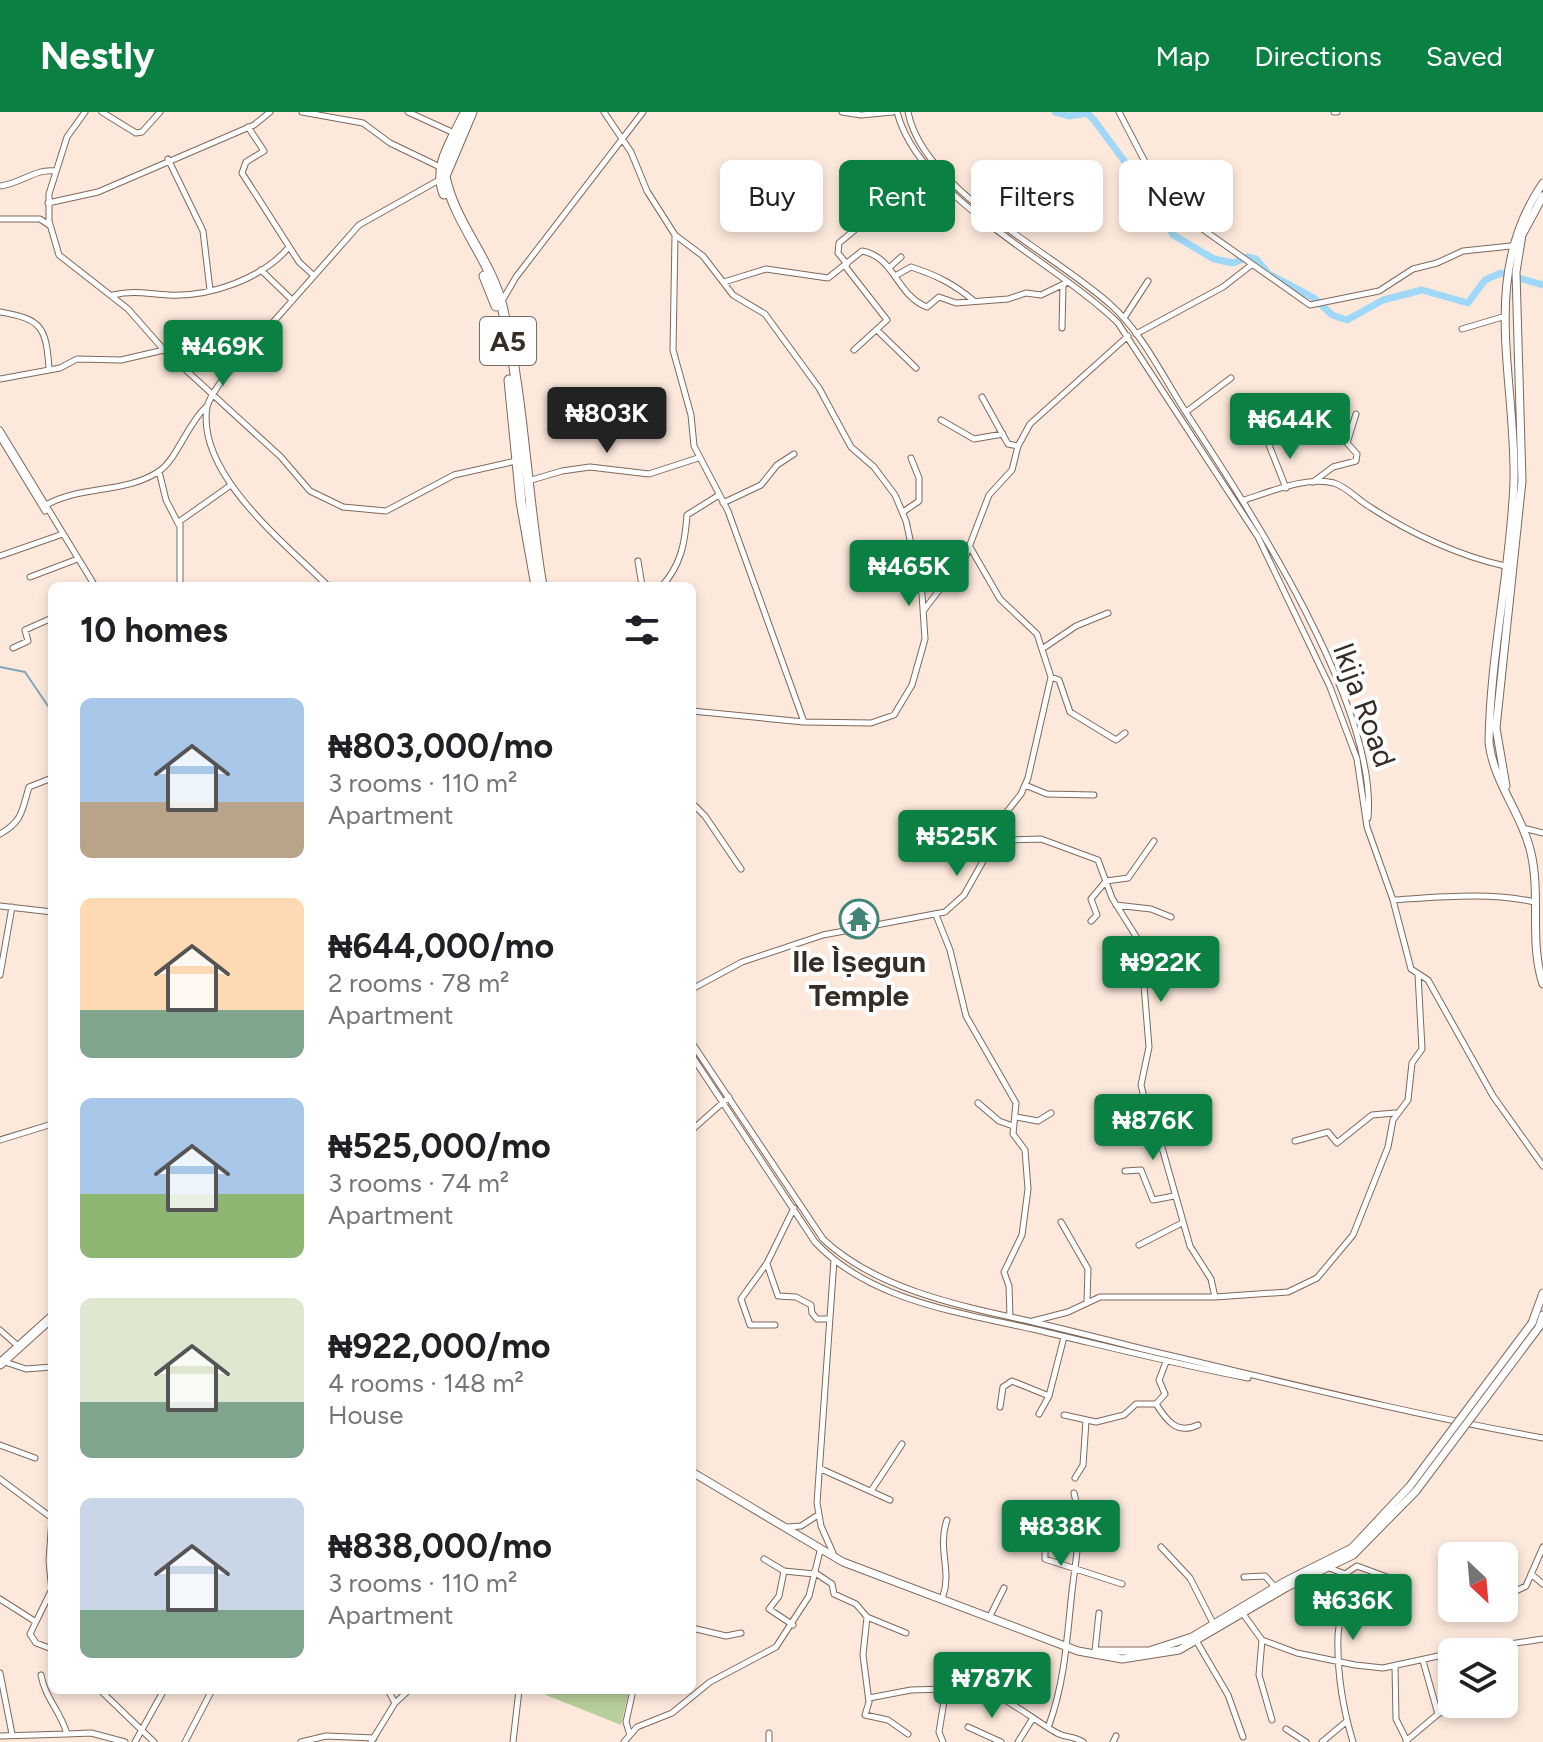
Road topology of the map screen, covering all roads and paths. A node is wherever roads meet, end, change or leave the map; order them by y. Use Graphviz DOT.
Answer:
graph roads {
  1 [pos="85,112"];
  2 [pos="102,112"];
  3 [pos="160,112"];
  4 [pos="270,112"];
  5 [pos="302,112"];
  6 [pos="408,112"];
  7 [pos="465,112"];
  8 [pos="472,112"];
  9 [pos="604,112"];
  10 [pos="643,112"];
  11 [pos="842,112"];
  12 [pos="895,112"];
  13 [pos="908,112"];
  14 [pos="1119,112"];
  15 [pos="248,127"];
  16 [pos="455,134"];
  17 [pos="622,139"];
  18 [pos="168,159"];
  19 [pos="440,167"];
  20 [pos="55,171"];
  21 [pos="439,180"];
  22 [pos="1543,183"];
  23 [pos="0,186"];
  24 [pos="1542,200"];
  25 [pos="48,203"];
  26 [pos="48,211"];
  27 [pos="0,219"];
  28 [pos="35,219"];
  29 [pos="49,225"];
  30 [pos="852,232"];
  31 [pos="675,235"];
  32 [pos="1511,246"];
  33 [pos="289,247"];
  34 [pos="901,257"];
  35 [pos="1245,262"];
  36 [pos="846,265"];
  37 [pos="890,267"];
  38 [pos="261,270"];
  39 [pos="1511,271"];
  40 [pos="312,274"];
  41 [pos="895,276"];
  42 [pos="516,277"];
  43 [pos="1148,281"];
  44 [pos="724,282"];
  45 [pos="1066,283"];
  46 [pos="494,284"];
  47 [pos="210,290"];
  48 [pos="112,295"];
  49 [pos="291,299"];
  50 [pos="501,302"];
  51 [pos="975,302"];
  52 [pos="0,312"];
  53 [pos="1506,316"];
  54 [pos="1124,318"];
  55 [pos="1062,328"];
  56 [pos="1462,329"];
  57 [pos="878,331"];
  58 [pos="1136,334"];
  59 [pos="1128,336"];
  60 [pos="254,343"];
  61 [pos="854,350"];
  62 [pos="165,351"];
  63 [pos="49,368"];
  64 [pos="916,368"];
  65 [pos="1231,378"];
  66 [pos="0,379"];
  67 [pos="211,397"];
  68 [pos="982,397"];
  69 [pos="207,407"];
  70 [pos="1186,412"];
  71 [pos="1356,414"];
  72 [pos="941,420"];
  73 [pos="0,430"];
  74 [pos="1003,434"];
  75 [pos="0,437"];
  76 [pos="1269,445"];
  77 [pos="1018,446"];
  78 [pos="794,454"];
  79 [pos="698,458"];
  80 [pos="911,458"];
  81 [pos="517,461"];
  82 [pos="159,471"];
  83 [pos="525,482"];
  84 [pos="1312,482"];
  85 [pos="231,485"];
  86 [pos="1286,488"];
  87 [pos="719,495"];
  88 [pos="1244,500"];
  89 [pos="723,503"];
  90 [pos="46,505"];
  91 [pos="903,512"];
  92 [pos="179,525"];
  93 [pos="60,535"];
  94 [pos="970,547"];
  95 [pos="0,556"];
  96 [pos="75,560"];
  97 [pos="638,561"];
  98 [pos="1505,566"];
  99 [pos="30,577"];
  100 [pos="88,582"];
  101 [pos="88,582"];
  102 [pos="180,582"];
  103 [pos="324,582"];
  104 [pos="535,582"];
  105 [pos="541,582"];
  106 [pos="641,582"];
  107 [pos="665,582"];
  108 [pos="924,611"];
  109 [pos="1108,613"];
  110 [pos="48,620"];
  111 [pos="13,648"];
  112 [pos="1042,649"];
  113 [pos="1051,677"];
  114 [pos="696,711"];
  115 [pos="804,722"];
  116 [pos="1125,733"];
  117 [pos="48,780"];
  118 [pos="1025,785"];
  119 [pos="1094,795"];
  120 [pos="696,807"];
  121 [pos="1367,827"];
  122 [pos="1527,829"];
  123 [pos="1543,833"];
  124 [pos="0,834"];
  125 [pos="1154,841"];
  126 [pos="987,852"];
  127 [pos="741,869"];
  128 [pos="1106,881"];
  129 [pos="1393,900"];
  130 [pos="1535,902"];
  131 [pos="1116,905"];
  132 [pos="0,906"];
  133 [pos="12,907"];
  134 [pos="48,912"];
  135 [pos="936,915"];
  136 [pos="1171,917"];
  137 [pos="1091,921"];
  138 [pos="1541,945"];
  139 [pos="1411,969"];
  140 [pos="1543,974"];
  141 [pos="0,975"];
  142 [pos="1543,984"];
  143 [pos="696,987"];
  144 [pos="696,1049"];
  145 [pos="696,1062"];
  146 [pos="729,1097"];
  147 [pos="978,1103"];
  148 [pos="724,1104"];
  149 [pos="1051,1113"];
  150 [pos="1396,1113"];
  151 [pos="1016,1117"];
  152 [pos="48,1125"];
  153 [pos="1013,1126"];
  154 [pos="696,1127"];
  155 [pos="0,1140"];
  156 [pos="1295,1141"];
  157 [pos="1543,1166"];
  158 [pos="1125,1171"];
  159 [pos="1174,1196"];
  160 [pos="794,1208"];
  161 [pos="1061,1222"];
  162 [pos="1182,1223"];
  163 [pos="1139,1245"];
  164 [pos="834,1260"];
  165 [pos="767,1263"];
  166 [pos="1543,1293"];
  167 [pos="1215,1297"];
  168 [pos="1087,1301"];
  169 [pos="1543,1315"];
  170 [pos="1010,1317"];
  171 [pos="993,1318"];
  172 [pos="828,1319"];
  173 [pos="48,1321"];
  174 [pos="1030,1321"];
  175 [pos="775,1325"];
  176 [pos="1536,1325"];
  177 [pos="48,1327"];
  178 [pos="0,1330"];
  179 [pos="1064,1337"];
  180 [pos="19,1346"];
  181 [pos="1166,1362"];
  182 [pos="3,1366"];
  183 [pos="48,1367"];
  184 [pos="1296,1387"];
  185 [pos="1049,1396"];
  186 [pos="1156,1404"];
  187 [pos="1000,1407"];
  188 [pos="1039,1414"];
  189 [pos="1064,1415"];
  190 [pos="1086,1421"];
  191 [pos="1198,1425"];
  192 [pos="1543,1438"];
  193 [pos="902,1444"];
  194 [pos="0,1445"];
  195 [pos="35,1458"];
  196 [pos="821,1469"];
  197 [pos="696,1472"];
  198 [pos="696,1473"];
  199 [pos="1075,1478"];
  200 [pos="0,1479"];
  201 [pos="871,1491"];
  202 [pos="1074,1493"];
  203 [pos="890,1500"];
  204 [pos="48,1515"];
  205 [pos="818,1515"];
  206 [pos="947,1520"];
  207 [pos="784,1526"];
  208 [pos="1045,1542"];
  209 [pos="1161,1547"];
  210 [pos="1543,1549"];
  211 [pos="820,1551"];
  212 [pos="833,1553"];
  213 [pos="764,1559"];
  214 [pos="1327,1566"];
  215 [pos="1076,1567"];
  216 [pos="784,1571"];
  217 [pos="814,1573"];
  218 [pos="1345,1574"];
  219 [pos="1531,1574"];
  220 [pos="1378,1576"];
  221 [pos="1244,1577"];
  222 [pos="1395,1580"];
  223 [pos="1122,1584"];
  224 [pos="1543,1584"];
  225 [pos="1373,1586"];
  226 [pos="1275,1587"];
  227 [pos="1004,1588"];
  228 [pos="1518,1590"];
  229 [pos="943,1596"];
  230 [pos="48,1599"];
  231 [pos="0,1600"];
  232 [pos="1241,1611"];
  233 [pos="1099,1613"];
  234 [pos="991,1614"];
  235 [pos="867,1617"];
  236 [pos="36,1622"];
  237 [pos="793,1625"];
  238 [pos="1215,1628"];
  239 [pos="696,1629"];
  240 [pos="741,1633"];
  241 [pos="906,1633"];
  242 [pos="1543,1639"];
  243 [pos="1262,1640"];
  244 [pos="1197,1642"];
  245 [pos="1518,1643"];
  246 [pos="1067,1644"];
  247 [pos="48,1648"];
  248 [pos="1095,1651"];
  249 [pos="1438,1657"];
  250 [pos="1339,1661"];
  251 [pos="1423,1661"];
  252 [pos="1395,1666"];
  253 [pos="0,1673"];
  254 [pos="41,1675"];
  255 [pos="946,1689"];
  256 [pos="696,1693"];
  257 [pos="104,1694"];
  258 [pos="162,1694"];
  259 [pos="210,1694"];
  260 [pos="390,1694"];
  261 [pos="405,1694"];
  262 [pos="519,1694"];
  263 [pos="632,1694"];
  264 [pos="695,1694"];
  265 [pos="869,1698"];
  266 [pos="395,1703"];
  267 [pos="1438,1714"];
  268 [pos="1033,1718"];
  269 [pos="1272,1720"];
  270 [pos="1347,1721"];
  271 [pos="1049,1725"];
  272 [pos="968,1727"];
  273 [pos="1286,1729"];
  274 [pos="142,1730"];
  275 [pos="629,1732"];
  276 [pos="769,1733"];
  277 [pos="12,1734"];
  278 [pos="67,1734"];
  279 [pos="908,1734"];
  280 [pos="0,1736"];
  281 [pos="1243,1737"];
  282 [pos="1066,1739"];
  283 [pos="372,1740"];
  284 [pos="1406,1741"];
  285 [pos="125,1742"];
  286 [pos="135,1742"];
  287 [pos="154,1742"];
  288 [pos="185,1742"];
  289 [pos="301,1742"];
  290 [pos="513,1742"];
  291 [pos="624,1742"];
  292 [pos="769,1742"];
  293 [pos="943,1742"];
  294 [pos="1001,1742"];
  295 [pos="1018,1742"];
  296 [pos="1083,1742"];
  297 [pos="1306,1742"];
  298 [pos="1322,1742"];
  299 [pos="1353,1742"];
  1 -- 20 [label="street"];
  2 -- 3 [label="street"];
  4 -- 15 [label="street"];
  5 -- 19 [label="street"];
  6 -- 16 [label="street"];
  7 -- 16 [label="highway, A5"];
  8 -- 46 [label="highway, A5"];
  9 -- 17 [label="street"];
  10 -- 17 [label="street"];
  11 -- 12 [label="street"];
  12 -- 45 [label="street, Ikija Road"];
  13 -- 54 [label="street, Ikija Road"];
  14 -- 35 [label="street"];
  15 -- 18 [label="street"];
  15 -- 33 [label="street"];
  16 -- 19 [label="highway, A5"];
  17 -- 31 [label="street"];
  17 -- 42 [label="street"];
  18 -- 25 [label="street"];
  18 -- 47 [label="street"];
  19 -- 21 [label="highway, A5"];
  20 -- 23 [label="street"];
  20 -- 25 [label="street"];
  21 -- 40 [label="street"];
  21 -- 81 [label="highway, A5"];
  22 -- 32 [label="main road"];
  24 -- 39 [label="main road"];
  25 -- 26 [label="street"];
  26 -- 28 [label="street"];
  26 -- 29 [label="street"];
  27 -- 28 [label="street"];
  28 -- 29 [label="street"];
  29 -- 48 [label="street"];
  30 -- 36 [label="street"];
  31 -- 44 [label="street"];
  31 -- 79 [label="street"];
  32 -- 35 [label="street"];
  32 -- 39 [label="main road"];
  33 -- 38 [label="street"];
  33 -- 40 [label="street"];
  34 -- 37 [label="street"];
  35 -- 58 [label="street"];
  36 -- 37 [label="street"];
  36 -- 44 [label="street"];
  36 -- 57 [label="street"];
  37 -- 41 [label="street"];
  38 -- 47 [label="street"];
  38 -- 49 [label="street"];
  39 -- 53 [label="main road"];
  39 -- 122 [label="main road"];
  40 -- 49 [label="street"];
  41 -- 51 [label="street"];
  41 -- 51 [label="street"];
  42 -- 46 [label="street, A5"];
  42 -- 50 [label="street, A5"];
  43 -- 54 [label="street"];
  44 -- 91 [label="street"];
  45 -- 51 [label="street"];
  45 -- 55 [label="street"];
  45 -- 59 [label="street, Ikija Road"];
  46 -- 50 [label="highway, A5"];
  47 -- 48 [label="street"];
  48 -- 62 [label="street"];
  49 -- 60 [label="street"];
  50 -- 83 [label="highway, A5"];
  52 -- 63 [label="street"];
  53 -- 56 [label="street"];
  53 -- 98 [label="main road"];
  54 -- 58 [label="street, Ikija Road"];
  57 -- 61 [label="street"];
  57 -- 64 [label="street"];
  58 -- 70 [label="street, Ikija Road"];
  59 -- 77 [label="street"];
  59 -- 121 [label="street, Ikija Road"];
  60 -- 62 [label="street"];
  60 -- 67 [label="street"];
  62 -- 63 [label="street"];
  62 -- 67 [label="street"];
  63 -- 66 [label="street"];
  65 -- 70 [label="street"];
  67 -- 69 [label="street"];
  67 -- 81 [label="street"];
  68 -- 74 [label="street"];
  69 -- 82 [label="street"];
  69 -- 85 [label="street"];
  70 -- 88 [label="street, Ikija Road"];
  71 -- 84 [label="street"];
  72 -- 74 [label="street"];
  73 -- 90 [label="street"];
  74 -- 77 [label="street"];
  75 -- 93 [label="street"];
  76 -- 86 [label="street"];
  77 -- 94 [label="street"];
  78 -- 89 [label="street"];
  79 -- 83 [label="street"];
  79 -- 87 [label="street"];
  80 -- 91 [label="street"];
  81 -- 104 [label="highway, A5"];
  82 -- 90 [label="street"];
  82 -- 92 [label="street"];
  83 -- 105 [label="highway, A5"];
  84 -- 86 [label="street"];
  84 -- 98 [label="street"];
  85 -- 92 [label="street"];
  85 -- 103 [label="street"];
  86 -- 88 [label="street"];
  87 -- 89 [label="street"];
  87 -- 107 [label="street"];
  88 -- 121 [label="street, Ikija Road"];
  89 -- 115 [label="street"];
  90 -- 100 [label="street"];
  91 -- 108 [label="street"];
  92 -- 102 [label="street"];
  93 -- 95 [label="street"];
  93 -- 96 [label="street"];
  94 -- 108 [label="street"];
  94 -- 112 [label="street"];
  96 -- 99 [label="street"];
  96 -- 101 [label="street"];
  97 -- 106 [label="street"];
  98 -- 130 [label="main road"];
  108 -- 115 [label="street"];
  109 -- 112 [label="street"];
  110 -- 111 [label="street"];
  112 -- 113 [label="street"];
  113 -- 116 [label="street"];
  113 -- 118 [label="street"];
  114 -- 115 [label="street"];
  117 -- 124 [label="street"];
  118 -- 119 [label="street"];
  118 -- 126 [label="street"];
  120 -- 127 [label="street"];
  121 -- 129 [label="street"];
  122 -- 123 [label="street"];
  122 -- 138 [label="main road"];
  125 -- 128 [label="street"];
  126 -- 128 [label="street"];
  126 -- 135 [label="street"];
  128 -- 131 [label="street"];
  128 -- 137 [label="street"];
  129 -- 130 [label="street"];
  129 -- 139 [label="street"];
  130 -- 142 [label="main road"];
  131 -- 136 [label="street"];
  131 -- 159 [label="street"];
  132 -- 133 [label="street"];
  133 -- 134 [label="street"];
  133 -- 141 [label="street"];
  135 -- 143 [label="street"];
  135 -- 151 [label="street"];
  138 -- 140 [label="main road"];
  139 -- 150 [label="street"];
  139 -- 157 [label="street"];
  144 -- 146 [label="street"];
  145 -- 148 [label="street"];
  146 -- 148 [label="street"];
  146 -- 171 [label="street"];
  147 -- 153 [label="street"];
  148 -- 154 [label="street"];
  148 -- 160 [label="street"];
  149 -- 151 [label="street"];
  150 -- 156 [label="street"];
  150 -- 167 [label="street"];
  151 -- 153 [label="street"];
  152 -- 155 [label="street"];
  153 -- 170 [label="street"];
  158 -- 159 [label="street"];
  159 -- 162 [label="street"];
  160 -- 164 [label="street"];
  160 -- 165 [label="street"];
  161 -- 168 [label="street"];
  162 -- 163 [label="street"];
  162 -- 167 [label="street"];
  164 -- 171 [label="street"];
  164 -- 172 [label="street"];
  165 -- 172 [label="street"];
  165 -- 175 [label="street"];
  166 -- 176 [label="main road"];
  167 -- 168 [label="street"];
  168 -- 174 [label="street"];
  169 -- 176 [label="main road"];
  170 -- 171 [label="street"];
  170 -- 174 [label="street"];
  171 -- 179 [label="street"];
  172 -- 196 [label="street"];
  173 -- 180 [label="highway"];
  174 -- 184 [label="street"];
  176 -- 214 [label="main road, bridge"];
  177 -- 182 [label="highway"];
  178 -- 180 [label="street"];
  179 -- 181 [label="street"];
  179 -- 185 [label="street"];
  180 -- 182 [label="highway"];
  181 -- 184 [label="street"];
  181 -- 186 [label="street"];
  182 -- 183 [label="street"];
  184 -- 192 [label="street"];
  185 -- 187 [label="street"];
  185 -- 188 [label="street"];
  186 -- 190 [label="street"];
  186 -- 191 [label="street"];
  189 -- 190 [label="street"];
  190 -- 199 [label="street"];
  193 -- 201 [label="street"];
  194 -- 195 [label="street"];
  196 -- 201 [label="street"];
  196 -- 205 [label="street"];
  197 -- 207 [label="main road"];
  198 -- 211 [label="main road"];
  200 -- 204 [label="street"];
  201 -- 203 [label="street"];
  202 -- 215 [label="street"];
  205 -- 207 [label="street"];
  205 -- 212 [label="street"];
  206 -- 229 [label="street"];
  207 -- 212 [label="main road"];
  208 -- 215 [label="street"];
  209 -- 238 [label="street"];
  210 -- 219 [label="street"];
  211 -- 217 [label="street"];
  211 -- 246 [label="main road"];
  212 -- 229 [label="main road"];
  213 -- 216 [label="street"];
  214 -- 218 [label="street"];
  214 -- 226 [label="main road"];
  214 -- 232 [label="main road"];
  215 -- 223 [label="street"];
  215 -- 246 [label="street"];
  216 -- 217 [label="street"];
  216 -- 237 [label="street"];
  217 -- 235 [label="street"];
  217 -- 237 [label="street"];
  218 -- 220 [label="street"];
  218 -- 250 [label="street"];
  219 -- 224 [label="street"];
  219 -- 228 [label="street"];
  220 -- 222 [label="street"];
  220 -- 225 [label="street"];
  221 -- 226 [label="street"];
  226 -- 232 [label="main road"];
  227 -- 234 [label="street"];
  229 -- 234 [label="main road"];
  230 -- 236 [label="street"];
  231 -- 236 [label="street"];
  232 -- 238 [label="main road"];
  232 -- 243 [label="street"];
  233 -- 248 [label="street"];
  234 -- 246 [label="main road"];
  235 -- 241 [label="street"];
  235 -- 265 [label="street"];
  236 -- 247 [label="street"];
  237 -- 256 [label="street"];
  238 -- 244 [label="main road"];
  238 -- 248 [label="main road"];
  239 -- 240 [label="street"];
  242 -- 245 [label="street"];
  243 -- 250 [label="street"];
  243 -- 269 [label="street"];
  244 -- 246 [label="main road"];
  244 -- 281 [label="street"];
  246 -- 248 [label="main road"];
  246 -- 271 [label="street"];
  249 -- 251 [label="street"];
  250 -- 252 [label="street"];
  250 -- 270 [label="street"];
  251 -- 252 [label="street"];
  251 -- 267 [label="street"];
  252 -- 284 [label="street"];
  253 -- 277 [label="street"];
  254 -- 278 [label="street"];
  255 -- 265 [label="street"];
  255 -- 268 [label="street"];
  255 -- 293 [label="street"];
  257 -- 274 [label="street"];
  258 -- 274 [label="street"];
  259 -- 288 [label="street"];
  260 -- 266 [label="street"];
  261 -- 266 [label="street"];
  262 -- 290 [label="street"];
  263 -- 275 [label="street"];
  264 -- 275 [label="street"];
  265 -- 279 [label="street"];
  266 -- 283 [label="street"];
  267 -- 284 [label="street"];
  268 -- 271 [label="street"];
  268 -- 295 [label="street"];
  270 -- 298 [label="street"];
  270 -- 299 [label="street"];
  271 -- 282 [label="street"];
  272 -- 294 [label="street"];
  273 -- 297 [label="street"];
  274 -- 286 [label="street"];
  274 -- 287 [label="street"];
  275 -- 291 [label="street"];
  276 -- 292 [label="street"];
  277 -- 278 [label="street"];
  277 -- 280 [label="street"];
  278 -- 285 [label="street"];
  282 -- 296 [label="street"];
  283 -- 289 [label="street"];
}
